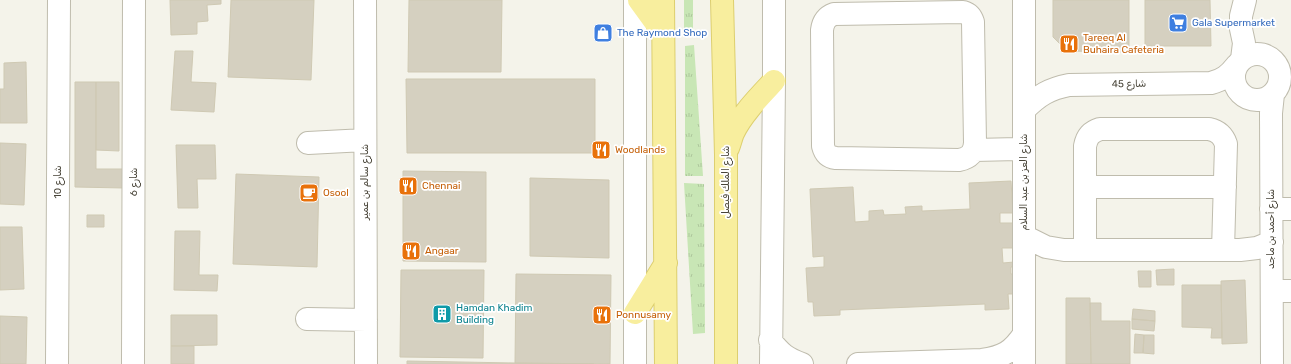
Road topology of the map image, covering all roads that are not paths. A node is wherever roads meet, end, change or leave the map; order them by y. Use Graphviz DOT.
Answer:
graph roads {
  1 [pos="59,0"];
  2 [pos="134,0"];
  3 [pos="365,0"];
  4 [pos="635,0"];
  5 [pos="639,0"];
  6 [pos="663,0"];
  7 [pos="722,0"];
  8 [pos="774,0"];
  9 [pos="1024,0"];
  10 [pos="1245,0"];
  11 [pos="1250,0"];
  12 [pos="663,33"];
  13 [pos="1239,63"];
  14 [pos="1278,65"];
  15 [pos="774,81"];
  16 [pos="1280,90"];
  17 [pos="1024,110"];
  18 [pos="365,140"];
  19 [pos="308,143"];
  20 [pos="1024,149"];
  21 [pos="974,150"];
  22 [pos="726,155"];
  23 [pos="1086,187"];
  24 [pos="1225,187"];
  25 [pos="1281,209"];
  26 [pos="1024,236"];
  27 [pos="1272,242"];
  28 [pos="1086,250"];
  29 [pos="1223,250"];
  30 [pos="666,263"];
  31 [pos="1281,290"];
  32 [pos="635,313"];
  33 [pos="307,319"];
  34 [pos="366,320"];
  35 [pos="1024,334"];
  36 [pos="770,340"];
  37 [pos="57,364"];
  38 [pos="134,364"];
  39 [pos="366,364"];
  40 [pos="635,364"];
  41 [pos="666,364"];
  42 [pos="726,364"];
  43 [pos="771,364"];
  44 [pos="802,364"];
  45 [pos="858,364"];
  46 [pos="1024,364"];
  47 [pos="1272,364"];
  1 -- 37 [label="street, شارع 10"];
  2 -- 38 [label="street, شارع 6"];
  3 -- 18 [label="street, شارع سالم بن عمير"];
  4 -- 32 [label="street"];
  5 -- 12 [label="main road"];
  6 -- 12 [label="main road"];
  7 -- 22 [label="main road, شارع الملك فيصل"];
  8 -- 15 [label="street"];
  9 -- 17 [label="street, شارع العز بن عبد السلام"];
  10 -- 13 [label="street"];
  11 -- 14 [label="street"];
  12 -- 30 [label="main road"];
  13 -- 14 [label="street"];
  13 -- 16 [label="street"];
  13 -- 17 [label="street, شارع 45"];
  14 -- 16 [label="street"];
  15 -- 22 [label="main road"];
  15 -- 36 [label="street"];
  16 -- 25 [label="street, شارع أحمد بن ماجد"];
  17 -- 20 [label="street, شارع العز بن عبد السلام"];
  18 -- 19 [label="street"];
  18 -- 34 [label="street, شارع سالم بن عمير"];
  20 -- 21 [label="street"];
  20 -- 26 [label="street, شارع العز بن عبد السلام"];
  21 -- 21 [label="street"];
  22 -- 42 [label="main road, شارع الملك فيصل"];
  23 -- 24 [label="street"];
  23 -- 24 [label="street"];
  23 -- 28 [label="street"];
  24 -- 29 [label="street"];
  25 -- 27 [label="street, شارع أحمد بن ماجد"];
  26 -- 28 [label="street"];
  26 -- 35 [label="street, شارع العز بن عبد السلام"];
  27 -- 29 [label="street"];
  27 -- 31 [label="street, شارع أحمد بن ماجد"];
  28 -- 29 [label="street"];
  30 -- 32 [label="main road"];
  30 -- 41 [label="main road"];
  31 -- 47 [label="street, شارع أحمد بن ماجد"];
  32 -- 40 [label="street"];
  33 -- 34 [label="street"];
  34 -- 39 [label="street, شارع سالم بن عمير"];
  35 -- 45 [label="street"];
  35 -- 46 [label="street, شارع العز بن عبد السلام"];
  36 -- 43 [label="street"];
  36 -- 44 [label="street"];
}
